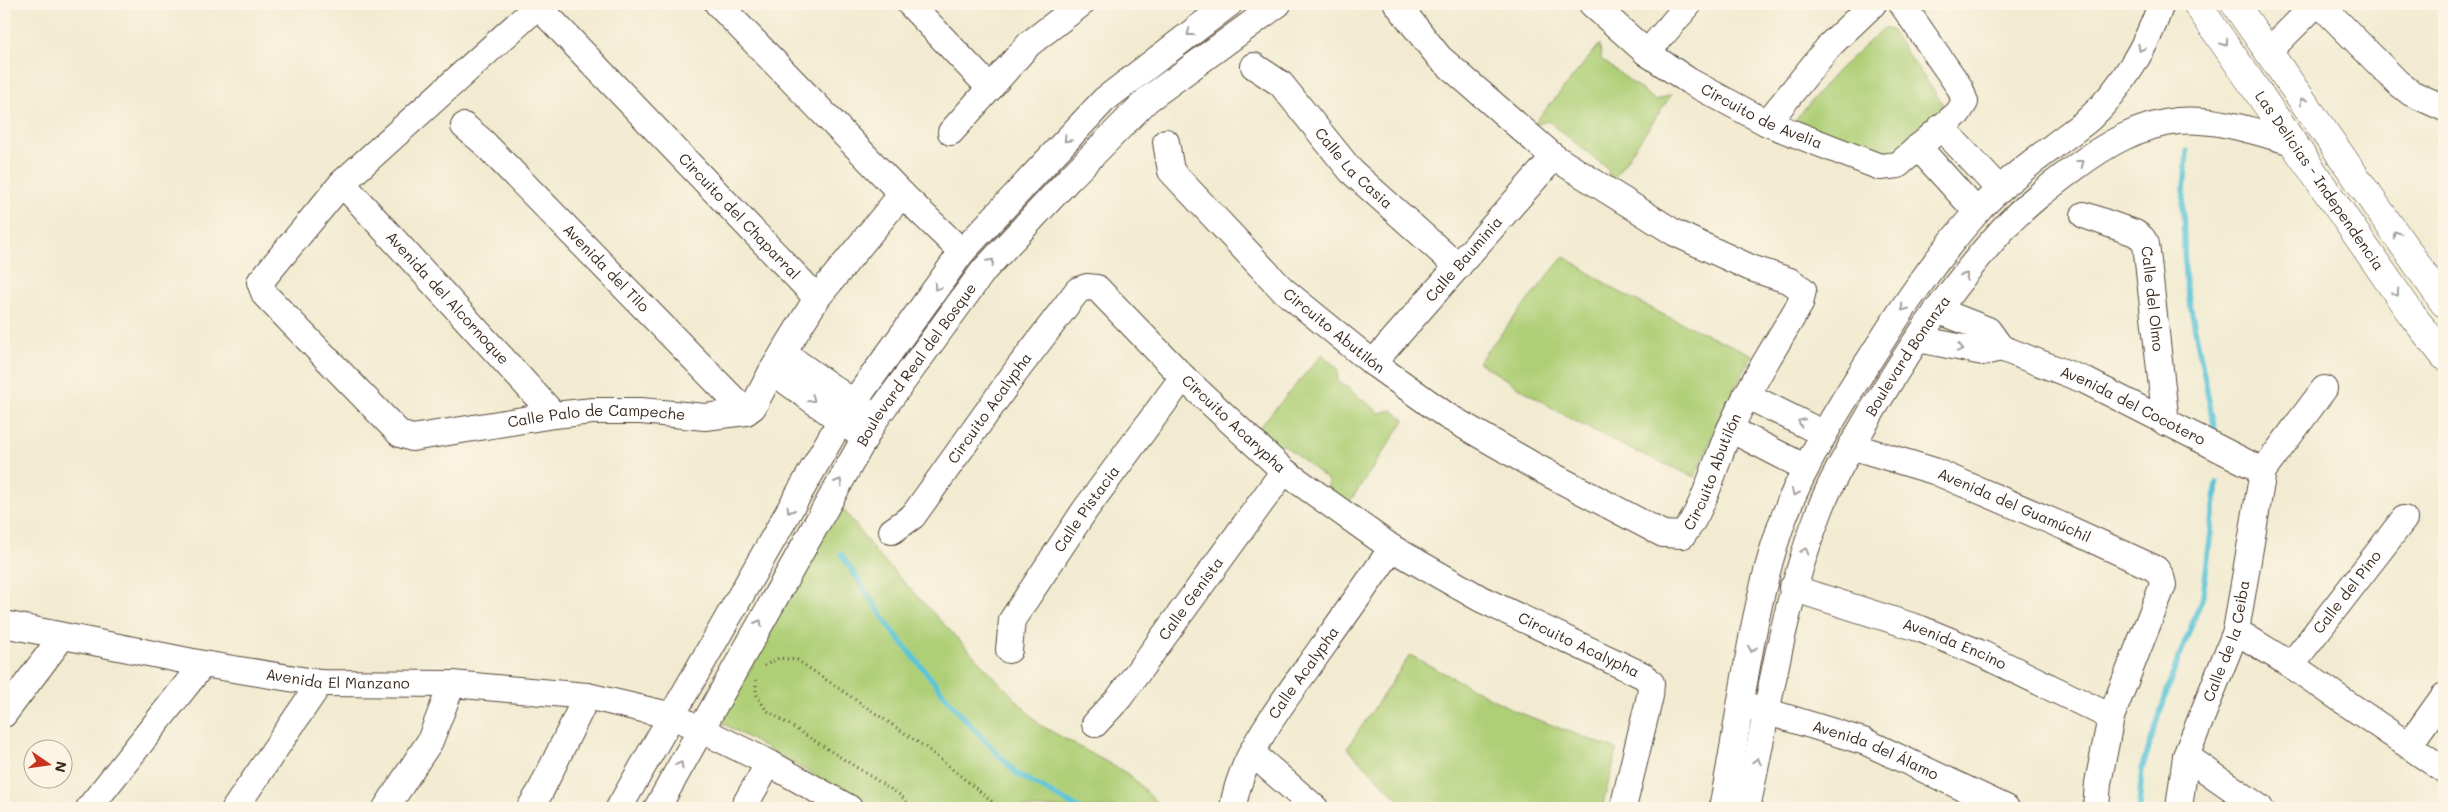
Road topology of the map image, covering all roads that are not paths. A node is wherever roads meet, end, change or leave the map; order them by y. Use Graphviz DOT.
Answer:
graph roads {
  1 [pos="718,4"];
  2 [pos="910,4"];
  3 [pos="1081,4"];
  4 [pos="1229,4"];
  5 [pos="1397,4"];
  6 [pos="1592,4"];
  7 [pos="1689,4"];
  8 [pos="1873,4"];
  9 [pos="1902,4"];
  10 [pos="2161,4"];
  11 [pos="2197,4"];
  12 [pos="2235,4"];
  13 [pos="2316,4"];
  14 [pos="2320,4"];
  15 [pos="539,5"];
  16 [pos="1263,8"];
  17 [pos="2270,51"];
  18 [pos="1647,52"];
  19 [pos="1254,66"];
  20 [pos="990,88"];
  21 [pos="2444,108"];
  22 [pos="1767,124"];
  23 [pos="464,126"];
  24 [pos="1941,127"];
  25 [pos="951,132"];
  26 [pos="1166,142"];
  27 [pos="2293,142"];
  28 [pos="1918,147"];
  29 [pos="1554,156"];
  30 [pos="2021,170"];
  31 [pos="342,183"];
  32 [pos="2000,190"];
  33 [pos="2041,193"];
  34 [pos="902,194"];
  35 [pos="1977,212"];
  36 [pos="2084,215"];
  37 [pos="962,252"];
  38 [pos="1458,266"];
  39 [pos="1087,287"];
  40 [pos="817,298"];
  41 [pos="2444,303"];
  42 [pos="1937,310"];
  43 [pos="1918,339"];
  44 [pos="2002,348"];
  45 [pos="2444,356"];
  46 [pos="777,362"];
  47 [pos="1373,364"];
  48 [pos="1183,377"];
  49 [pos="2324,388"];
  50 [pos="1746,395"];
  51 [pos="746,412"];
  52 [pos="847,412"];
  53 [pos="554,414"];
  54 [pos="2166,423"];
  55 [pos="870,428"];
  56 [pos="1730,429"];
  57 [pos="1824,434"];
  58 [pos="1851,446"];
  59 [pos="1806,468"];
  60 [pos="1284,471"];
  61 [pos="2263,471"];
  62 [pos="2404,519"];
  63 [pos="892,531"];
  64 [pos="1392,548"];
  65 [pos="1792,588"];
  66 [pos="4,624"];
  67 [pos="2236,631"];
  68 [pos="62,637"];
  69 [pos="1010,650"];
  70 [pos="203,664"];
  71 [pos="2291,665"];
  72 [pos="320,683"];
  73 [pos="452,684"];
  74 [pos="587,696"];
  75 [pos="2444,696"];
  76 [pos="1741,704"];
  77 [pos="1768,711"];
  78 [pos="4,714"];
  79 [pos="673,716"];
  80 [pos="2111,717"];
  81 [pos="1095,724"];
  82 [pos="699,729"];
  83 [pos="2409,745"];
  84 [pos="1252,752"];
  85 [pos="2186,756"];
  86 [pos="769,763"];
  87 [pos="2444,770"];
  88 [pos="88,808"];
  89 [pos="235,808"];
  90 [pos="386,808"];
  91 [pos="530,808"];
  92 [pos="619,808"];
  93 [pos="657,808"];
  94 [pos="742,808"];
  95 [pos="849,808"];
  96 [pos="1233,808"];
  97 [pos="1315,808"];
  98 [pos="1623,808"];
  99 [pos="1722,808"];
  100 [pos="1747,808"];
  101 [pos="2006,808"];
  102 [pos="2096,808"];
  103 [pos="2178,808"];
  104 [pos="2260,808"];
  1 -- 34 [label="street"];
  2 -- 20 [label="street"];
  3 -- 20 [label="street"];
  4 -- 37 [label="street, Boulevard Real del Bosque, one-way"];
  5 -- 29 [label="street, Circuito Abutilón"];
  6 -- 18 [label="street, Circuito de Avelia"];
  7 -- 18 [label="street"];
  8 -- 22 [label="street"];
  9 -- 24 [label="street, Circuito de Avelia"];
  10 -- 30 [label="street, Boulevard Bonanza, one-way"];
  11 -- 27 [label="main road, Las Delicias - Independencia, one-way"];
  12 -- 17 [label="main road, Las Delicias - Independencia"];
  13 -- 17 [label="street"];
  14 -- 21 [label="street"];
  15 -- 31 [label="street"];
  15 -- 40 [label="street, Circuito del Chaparral"];
  55 -- 16 [label="street, Boulevard Real del Bosque, one-way"];
  41 -- 17 [label="main road, Las Delicias - Independencia, one-way"];
  18 -- 22 [label="street, Circuito de Avelia"];
  19 -- 38 [label="street, Calle La Casia"];
  20 -- 25 [label="street"];
  22 -- 28 [label="street, Circuito de Avelia"];
  23 -- 51 [label="street, Avenida del Tilo"];
  24 -- 28 [label="street, Circuito de Avelia"];
  24 -- 32 [label="street"];
  26 -- 47 [label="street, Circuito Abutilón"];
  33 -- 27 [label="street, Boulevard Bonanza, one-way"];
  27 -- 45 [label="main road, Las Delicias - Independencia, one-way"];
  28 -- 35 [label="street"];
  29 -- 38 [label="street, Calle Bauminia"];
  29 -- 50 [label="street, Circuito Abutilón"];
  30 -- 32 [label="street, Boulevard Bonanza"];
  30 -- 33 [label="street"];
  31 -- 53 [label="street, Avenida del Alcornoque"];
  31 -- 53 [label="street, Calle Palo de Campeche"];
  32 -- 35 [label="street, Boulevard Bonanza"];
  42 -- 33 [label="street, Boulevard Bonanza, one-way"];
  34 -- 37 [label="street"];
  34 -- 40 [label="street"];
  35 -- 57 [label="street, Boulevard Bonanza, one-way"];
  36 -- 54 [label="street, Calle del Olmo"];
  37 -- 52 [label="street, Boulevard Real del Bosque, one-way"];
  38 -- 47 [label="street, Calle Bauminia"];
  39 -- 48 [label="street, Circuito Acarypha"];
  39 -- 63 [label="street, Circuito Acalypha"];
  40 -- 46 [label="street"];
  42 -- 43 [label="street, Boulevard Bonanza"];
  42 -- 44 [label="street, Avenida del Cocotero"];
  43 -- 44 [label="street, Avenida del Cocotero, one-way"];
  43 -- 58 [label="street, Boulevard Bonanza"];
  44 -- 54 [label="street, Avenida del Cocotero"];
  46 -- 51 [label="street"];
  46 -- 52 [label="street"];
  47 -- 56 [label="street, Circuito Abutilón"];
  48 -- 60 [label="street, Circuito Acarypha"];
  48 -- 69 [label="street, Calle Pistacia"];
  49 -- 61 [label="street"];
  50 -- 56 [label="street, Circuito Abutilón"];
  57 -- 50 [label="street, one-way"];
  51 -- 53 [label="street, Calle Palo de Campeche"];
  52 -- 55 [label="street"];
  52 -- 79 [label="street, Boulevard Real del Bosque, one-way"];
  54 -- 61 [label="street, Avenida del Cocotero"];
  82 -- 55 [label="street, Boulevard Real del Bosque, one-way"];
  56 -- 59 [label="street"];
  57 -- 59 [label="street, Boulevard Bonanza"];
  65 -- 58 [label="street, Boulevard Bonanza, one-way"];
  58 -- 80 [label="street, Avenida del Guamúchil"];
  59 -- 76 [label="street, Boulevard Bonanza, one-way"];
  60 -- 64 [label="street, Circuito Acarypha"];
  60 -- 81 [label="street, Calle Genista"];
  61 -- 67 [label="street, Calle de la Ceiba"];
  62 -- 71 [label="street, Calle del Pino"];
  64 -- 84 [label="street, Calle Acalypha"];
  64 -- 98 [label="street, Circuito Acalypha"];
  65 -- 77 [label="street, Boulevard Bonanza"];
  65 -- 80 [label="street, Avenida Encino"];
  66 -- 68 [label="street, Avenida El Manzano"];
  67 -- 71 [label="street"];
  67 -- 85 [label="street, Calle de la Ceiba"];
  68 -- 70 [label="street, Avenida El Manzano"];
  68 -- 78 [label="street"];
  70 -- 72 [label="street, Avenida El Manzano"];
  70 -- 88 [label="street"];
  71 -- 83 [label="street"];
  72 -- 73 [label="street, Avenida El Manzano"];
  72 -- 89 [label="street"];
  73 -- 74 [label="street, Avenida El Manzano"];
  73 -- 90 [label="street"];
  74 -- 79 [label="street, Avenida El Manzano"];
  74 -- 91 [label="street"];
  75 -- 83 [label="street"];
  76 -- 77 [label="street, Avenida del Álamo"];
  76 -- 99 [label="street, Boulevard Bonanza"];
  100 -- 77 [label="street, Boulevard Bonanza, one-way"];
  77 -- 101 [label="street, Avenida del Álamo"];
  79 -- 82 [label="street, Avenida El Manzano"];
  79 -- 92 [label="street, Boulevard Real del Bosque"];
  80 -- 102 [label="street"];
  82 -- 86 [label="street, Avenida El Manzano"];
  93 -- 82 [label="street, Boulevard Real del Bosque, one-way"];
  83 -- 87 [label="street"];
  84 -- 96 [label="street, Calle Acalypha"];
  84 -- 97 [label="street"];
  85 -- 103 [label="street, Calle de la Ceiba"];
  85 -- 104 [label="street"];
  86 -- 94 [label="street"];
  86 -- 95 [label="street, Avenida El Manzano"];
}
